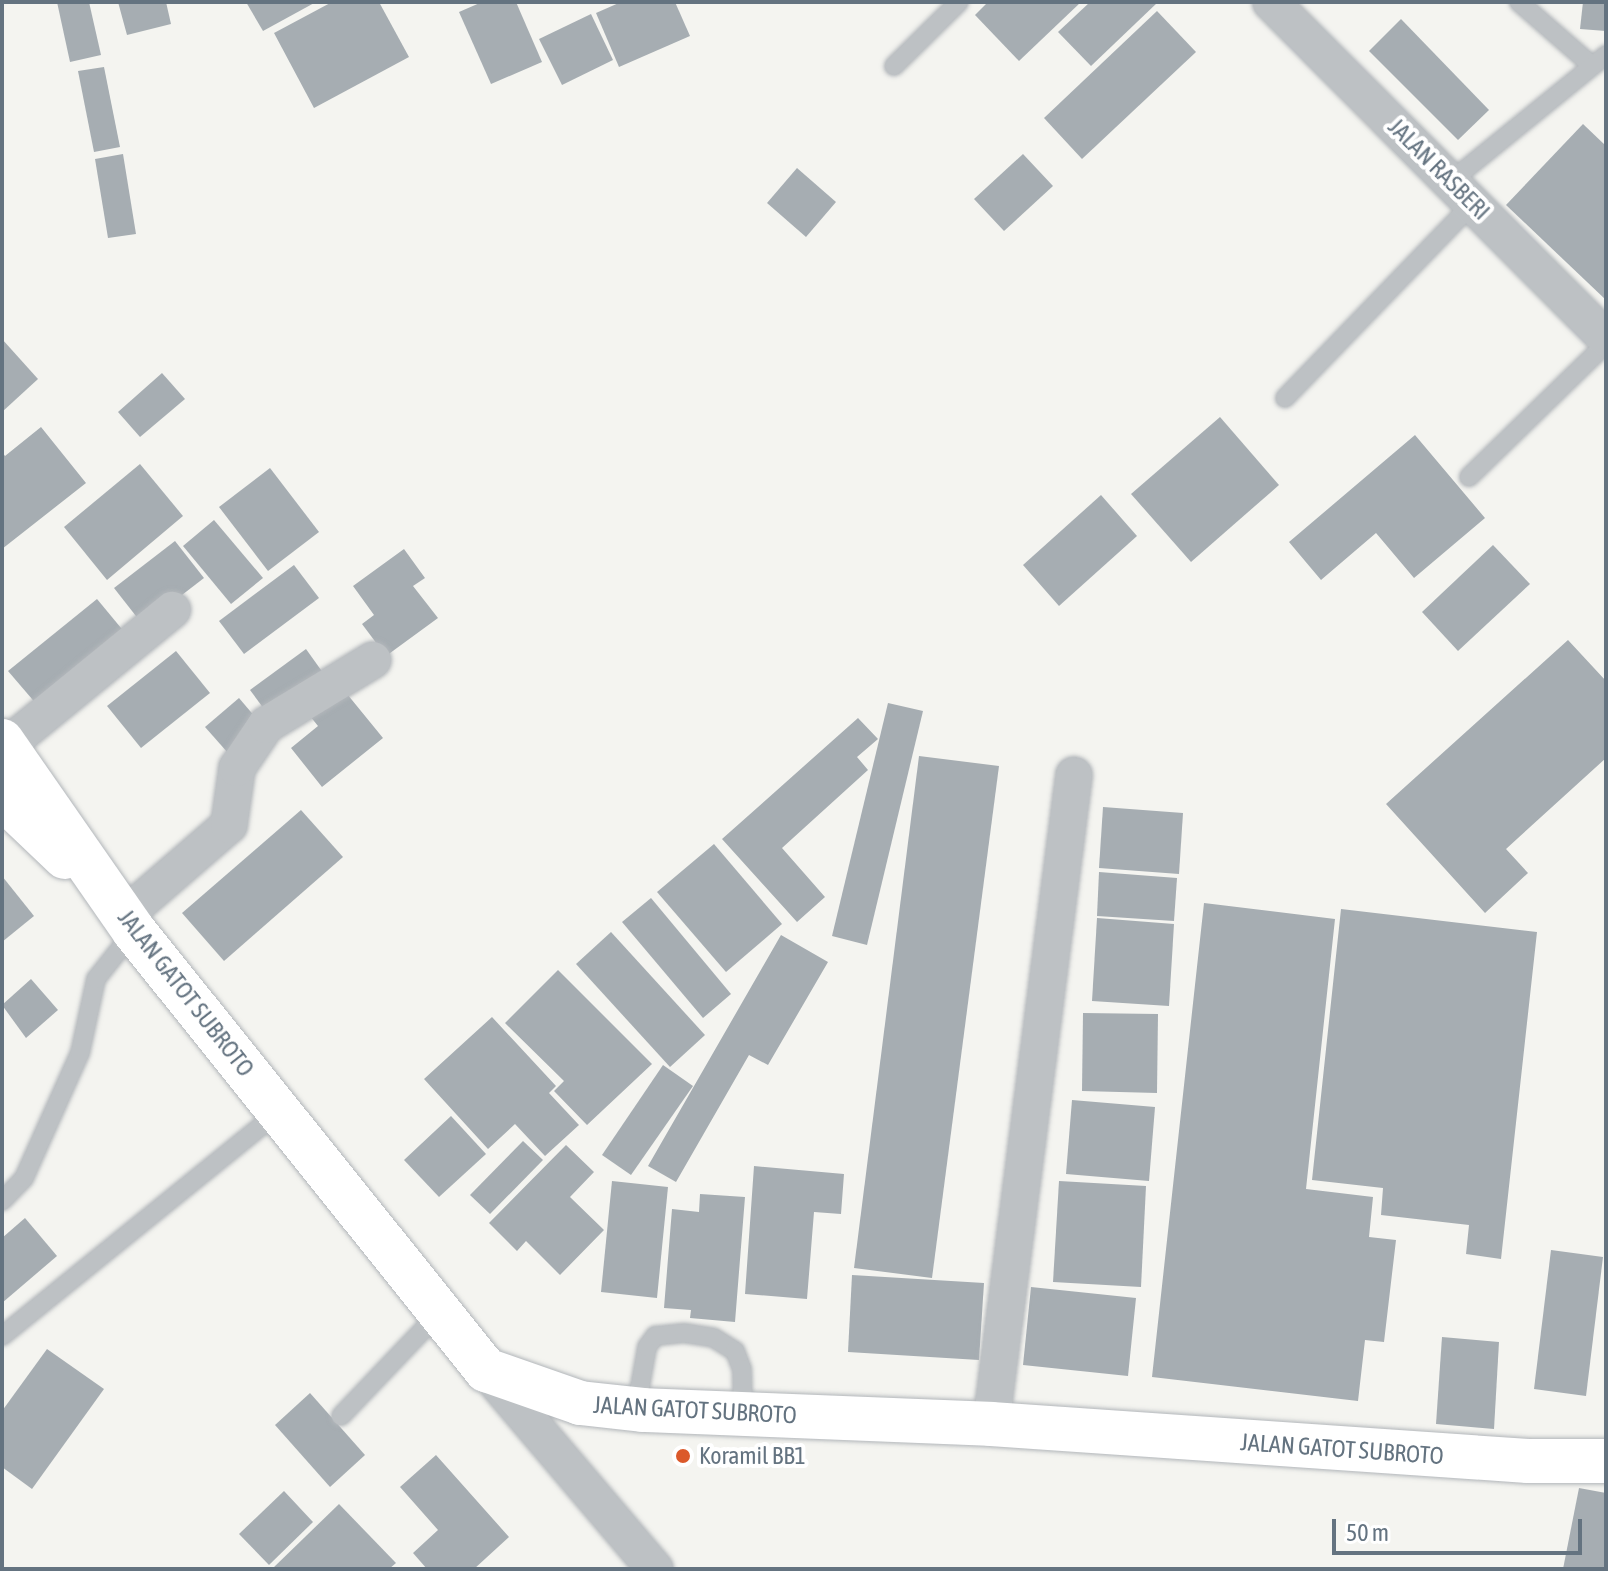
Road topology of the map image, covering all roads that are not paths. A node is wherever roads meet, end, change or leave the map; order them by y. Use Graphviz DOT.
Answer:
graph roads {
  1 [pos="959,2"];
  2 [pos="1271,2"];
  3 [pos="1519,2"];
  4 [pos="1598,60"];
  5 [pos="894,66"];
  6 [pos="1462,192"];
  7 [pos="1606,338"];
  8 [pos="1606,344"];
  9 [pos="1285,398"];
  10 [pos="1469,477"];
  11 [pos="172,610"];
  12 [pos="373,660"];
  13 [pos="4,743"];
  14 [pos="1074,775"];
  15 [pos="2,797"];
  16 [pos="124,916"];
  17 [pos="279,1112"];
  18 [pos="2,1201"];
  19 [pos="440,1312"];
  20 [pos="2,1336"];
  21 [pos="486,1370"];
  22 [pos="636,1409"];
  23 [pos="743,1414"];
  24 [pos="341,1416"];
  25 [pos="991,1424"];
  26 [pos="1606,1461"];
  27 [pos="655,1569"];
  1 -- 5 [label="lane"];
  2 -- 6 [label="street, JALAN RASBERI"];
  3 -- 4 [label="lane"];
  4 -- 6 [label="lane"];
  6 -- 7 [label="street, JALAN RASBERI"];
  6 -- 9 [label="lane"];
  8 -- 10 [label="lane"];
  11 -- 13 [label="street"];
  12 -- 16 [label="street"];
  13 -- 16 [label="main road, JALAN GATOT SUBROTO"];
  14 -- 25 [label="street"];
  15 -- 16 [label="main road"];
  16 -- 17 [label="main road, JALAN GATOT SUBROTO"];
  16 -- 18 [label="lane"];
  17 -- 19 [label="main road, JALAN GATOT SUBROTO"];
  17 -- 20 [label="lane"];
  19 -- 21 [label="main road, JALAN GATOT SUBROTO"];
  19 -- 24 [label="lane"];
  21 -- 22 [label="main road, JALAN GATOT SUBROTO"];
  21 -- 27 [label="street"];
  22 -- 23 [label="main road, JALAN GATOT SUBROTO"];
  22 -- 23 [label="lane"];
  23 -- 25 [label="main road, JALAN GATOT SUBROTO"];
  25 -- 26 [label="main road, JALAN GATOT SUBROTO"];
}
